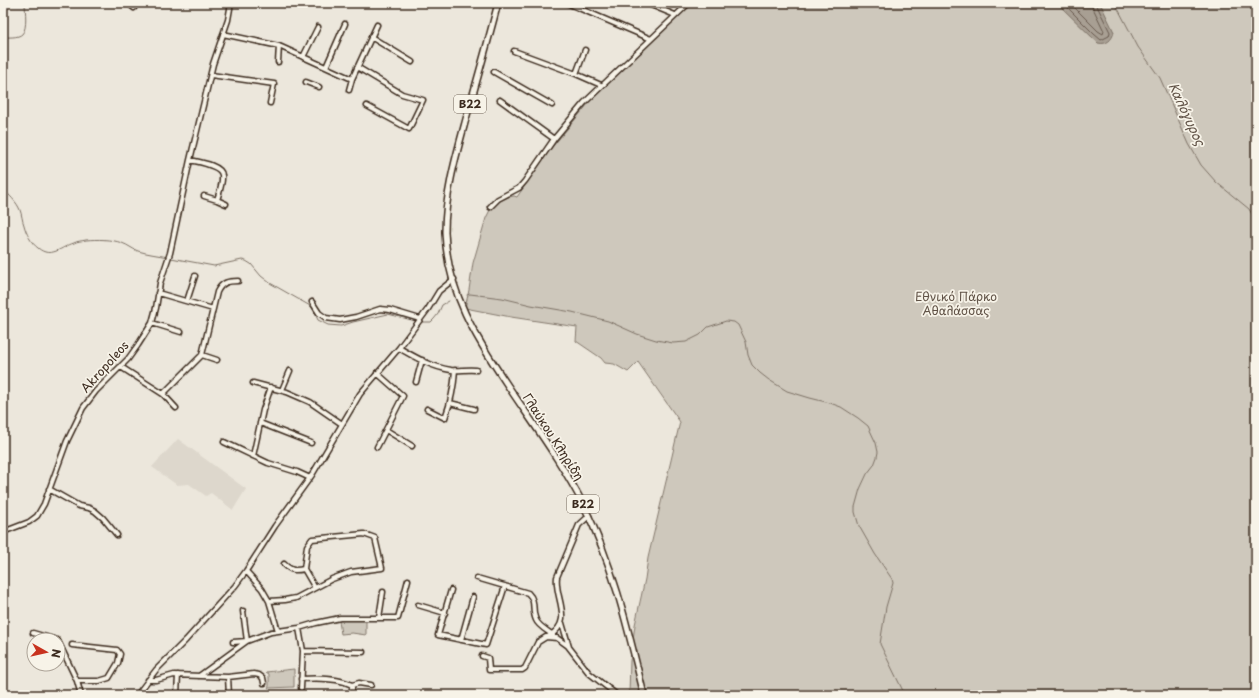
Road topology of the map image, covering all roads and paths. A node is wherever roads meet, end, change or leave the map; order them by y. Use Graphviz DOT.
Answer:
graph roads {
  1 [pos="5,3"];
  2 [pos="128,3"];
  3 [pos="231,3"];
  4 [pos="498,3"];
  5 [pos="567,3"];
  6 [pos="647,3"];
  7 [pos="689,3"];
  8 [pos="134,8"];
  9 [pos="3,16"];
  10 [pos="675,16"];
  11 [pos="345,24"];
  12 [pos="377,25"];
  13 [pos="318,27"];
  14 [pos="223,34"];
  15 [pos="371,37"];
  16 [pos="651,39"];
  17 [pos="279,46"];
  18 [pos="585,50"];
  19 [pos="514,51"];
  20 [pos="303,57"];
  21 [pos="278,62"];
  22 [pos="412,62"];
  23 [pos="326,67"];
  24 [pos="357,67"];
  25 [pos="494,72"];
  26 [pos="576,74"];
  27 [pos="211,75"];
  28 [pos="352,79"];
  29 [pos="306,82"];
  30 [pos="601,85"];
  31 [pos="319,87"];
  32 [pos="349,90"];
  33 [pos="500,100"];
  34 [pos="270,103"];
  35 [pos="552,105"];
  36 [pos="367,106"];
  37 [pos="554,139"];
  38 [pos="190,160"];
  39 [pos="204,196"];
  40 [pos="217,200"];
  41 [pos="226,204"];
  42 [pos="490,207"];
  43 [pos="195,276"];
  44 [pos="453,279"];
  45 [pos="238,281"];
  46 [pos="158,293"];
  47 [pos="187,300"];
  48 [pos="312,302"];
  49 [pos="213,309"];
  50 [pos="419,320"];
  51 [pos="152,323"];
  52 [pos="181,332"];
  53 [pos="399,348"];
  54 [pos="202,355"];
  55 [pos="217,360"];
  56 [pos="422,360"];
  57 [pos="121,367"];
  58 [pos="455,370"];
  59 [pos="476,370"];
  60 [pos="290,371"];
  61 [pos="377,373"];
  62 [pos="416,382"];
  63 [pos="253,383"];
  64 [pos="271,387"];
  65 [pos="282,390"];
  66 [pos="163,394"];
  67 [pos="450,403"];
  68 [pos="176,408"];
  69 [pos="426,409"];
  70 [pos="474,409"];
  71 [pos="260,423"];
  72 [pos="342,424"];
  73 [pos="386,430"];
  74 [pos="224,442"];
  75 [pos="312,443"];
  76 [pos="412,446"];
  77 [pos="377,447"];
  78 [pos="253,456"];
  79 [pos="310,478"];
  80 [pos="50,489"];
  81 [pos="589,516"];
  82 [pos="3,532"];
  83 [pos="117,535"];
  84 [pos="284,564"];
  85 [pos="304,569"];
  86 [pos="246,571"];
  87 [pos="477,578"];
  88 [pos="408,580"];
  89 [pos="505,586"];
  90 [pos="315,588"];
  91 [pos="451,590"];
  92 [pos="383,592"];
  93 [pos="473,597"];
  94 [pos="269,601"];
  95 [pos="418,605"];
  96 [pos="243,611"];
  97 [pos="445,612"];
  98 [pos="379,618"];
  99 [pos="562,622"];
  100 [pos="299,628"];
  101 [pos="278,631"];
  102 [pos="551,636"];
  103 [pos="461,640"];
  104 [pos="247,641"];
  105 [pos="233,642"];
  106 [pos="72,645"];
  107 [pos="570,649"];
  108 [pos="302,651"];
  109 [pos="363,652"];
  110 [pos="482,656"];
  111 [pos="66,658"];
  112 [pos="178,675"];
  113 [pos="198,676"];
  114 [pos="228,677"];
  115 [pos="301,679"];
  116 [pos="148,680"];
  117 [pos="77,681"];
  118 [pos="264,683"];
  119 [pos="352,685"];
  120 [pos="370,685"];
  121 [pos="301,688"];
  122 [pos="141,690"];
  123 [pos="81,695"];
  124 [pos="136,695"];
  125 [pos="146,695"];
  126 [pos="177,695"];
  127 [pos="229,695"];
  128 [pos="352,695"];
  129 [pos="617,695"];
  130 [pos="644,695"];
  1 -- 9 [label="street"];
  2 -- 8 [label="street"];
  3 -- 14 [label="street, Akropoleos"];
  4 -- 44 [label="main road, Γλαύκου Κληρίδη / B22"];
  5 -- 16 [label="street"];
  6 -- 10 [label="street"];
  7 -- 10 [label="street"];
  10 -- 16 [label="street"];
  11 -- 23 [label="street"];
  12 -- 15 [label="street"];
  13 -- 20 [label="street"];
  14 -- 17 [label="street"];
  14 -- 27 [label="street, Akropoleos"];
  15 -- 22 [label="street"];
  15 -- 24 [label="street"];
  16 -- 30 [label="street"];
  17 -- 20 [label="street"];
  17 -- 21 [label="street"];
  18 -- 26 [label="street"];
  19 -- 26 [label="street"];
  20 -- 23 [label="street"];
  23 -- 28 [label="street"];
  24 -- 28 [label="street"];
  24 -- 36 [label="street"];
  25 -- 35 [label="street"];
  26 -- 30 [label="street"];
  27 -- 34 [label="street"];
  27 -- 38 [label="street, Akropoleos"];
  28 -- 32 [label="street"];
  29 -- 31 [label="street"];
  30 -- 37 [label="street"];
  33 -- 37 [label="street"];
  37 -- 42 [label="street"];
  38 -- 40 [label="street"];
  38 -- 46 [label="street, Akropoleos"];
  39 -- 40 [label="street"];
  40 -- 41 [label="street"];
  43 -- 47 [label="street"];
  44 -- 50 [label="street"];
  44 -- 81 [label="main road, Γλαύκου Κληρίδη / B22"];
  45 -- 49 [label="street"];
  46 -- 47 [label="street"];
  46 -- 51 [label="street, Akropoleos"];
  47 -- 49 [label="street"];
  48 -- 50 [label="street"];
  49 -- 54 [label="street"];
  50 -- 53 [label="street"];
  51 -- 52 [label="street"];
  51 -- 57 [label="street, Akropoleos"];
  53 -- 56 [label="street"];
  53 -- 61 [label="street"];
  54 -- 55 [label="street"];
  54 -- 66 [label="street"];
  56 -- 58 [label="street"];
  56 -- 62 [label="street"];
  57 -- 66 [label="street"];
  57 -- 80 [label="street, Akropoleos"];
  58 -- 59 [label="street"];
  58 -- 67 [label="street"];
  60 -- 65 [label="street"];
  61 -- 72 [label="street"];
  61 -- 73 [label="street"];
  63 -- 64 [label="street"];
  64 -- 65 [label="street"];
  64 -- 71 [label="street"];
  65 -- 72 [label="street"];
  66 -- 68 [label="street"];
  67 -- 69 [label="street"];
  67 -- 70 [label="street"];
  71 -- 75 [label="street"];
  71 -- 78 [label="street"];
  72 -- 79 [label="street"];
  73 -- 76 [label="street"];
  73 -- 77 [label="street"];
  74 -- 78 [label="street"];
  78 -- 79 [label="street"];
  79 -- 86 [label="street"];
  80 -- 82 [label="street, Akropoleos"];
  80 -- 83 [label="street"];
  81 -- 99 [label="street"];
  81 -- 130 [label="main road, Γλαύκου Κληρίδη / B22"];
  84 -- 85 [label="street"];
  85 -- 90 [label="street"];
  85 -- 90 [label="street"];
  86 -- 94 [label="street"];
  86 -- 116 [label="street"];
  87 -- 89 [label="street"];
  88 -- 98 [label="street"];
  89 -- 102 [label="street"];
  89 -- 103 [label="street"];
  90 -- 94 [label="street"];
  91 -- 97 [label="street"];
  92 -- 98 [label="street"];
  93 -- 103 [label="street"];
  94 -- 101 [label="street"];
  95 -- 97 [label="street"];
  96 -- 104 [label="street"];
  97 -- 103 [label="street"];
  98 -- 100 [label="street"];
  99 -- 102 [label="street"];
  99 -- 107 [label="street"];
  100 -- 101 [label="street"];
  100 -- 108 [label="street"];
  101 -- 104 [label="street"];
  102 -- 107 [label="street"];
  102 -- 110 [label="street"];
  104 -- 105 [label="street"];
  104 -- 113 [label="street"];
  106 -- 117 [label="street"];
  107 -- 129 [label="street"];
  108 -- 109 [label="street"];
  108 -- 115 [label="street"];
  111 -- 117 [label="street"];
  112 -- 113 [label="street"];
  112 -- 116 [label="street"];
  112 -- 126 [label="street"];
  113 -- 114 [label="street"];
  114 -- 118 [label="street"];
  114 -- 127 [label="street"];
  115 -- 119 [label="street"];
  115 -- 121 [label="street"];
  116 -- 122 [label="street"];
  117 -- 123 [label="street"];
  119 -- 120 [label="street"];
  119 -- 128 [label="street"];
  122 -- 124 [label="street"];
  122 -- 125 [label="street"];
}
